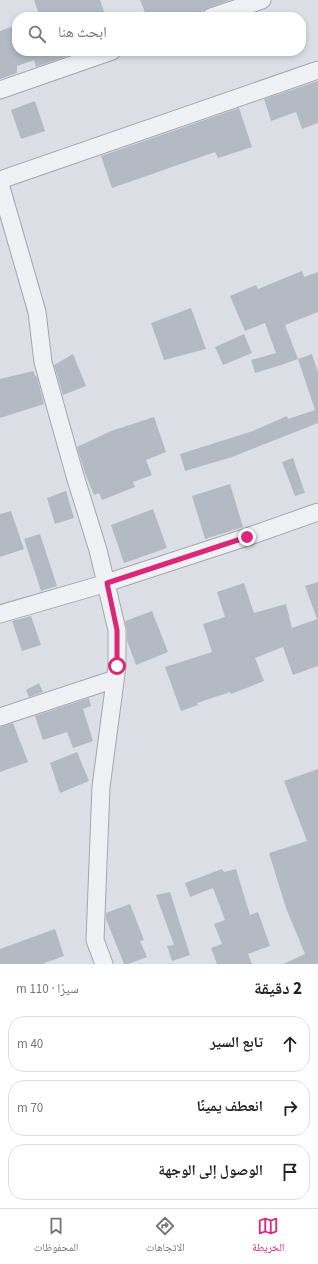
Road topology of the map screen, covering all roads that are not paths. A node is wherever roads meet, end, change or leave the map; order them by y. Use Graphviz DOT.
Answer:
graph roads {
  1 [pos="262,0"];
  2 [pos="226,12"];
  3 [pos="98,56"];
  4 [pos="318,70"];
  5 [pos="0,90"];
  6 [pos="0,180"];
  7 [pos="0,184"];
  8 [pos="318,512"];
  9 [pos="107,583"];
  10 [pos="0,614"];
  11 [pos="115,679"];
  12 [pos="0,718"];
  13 [pos="99,962"];
  1 -- 2 [label="street"];
  3 -- 5 [label="street"];
  4 -- 6 [label="street"];
  7 -- 9 [label="street"];
  8 -- 9 [label="street"];
  9 -- 10 [label="street"];
  9 -- 11 [label="street"];
  11 -- 12 [label="street"];
  11 -- 13 [label="street"];
}
